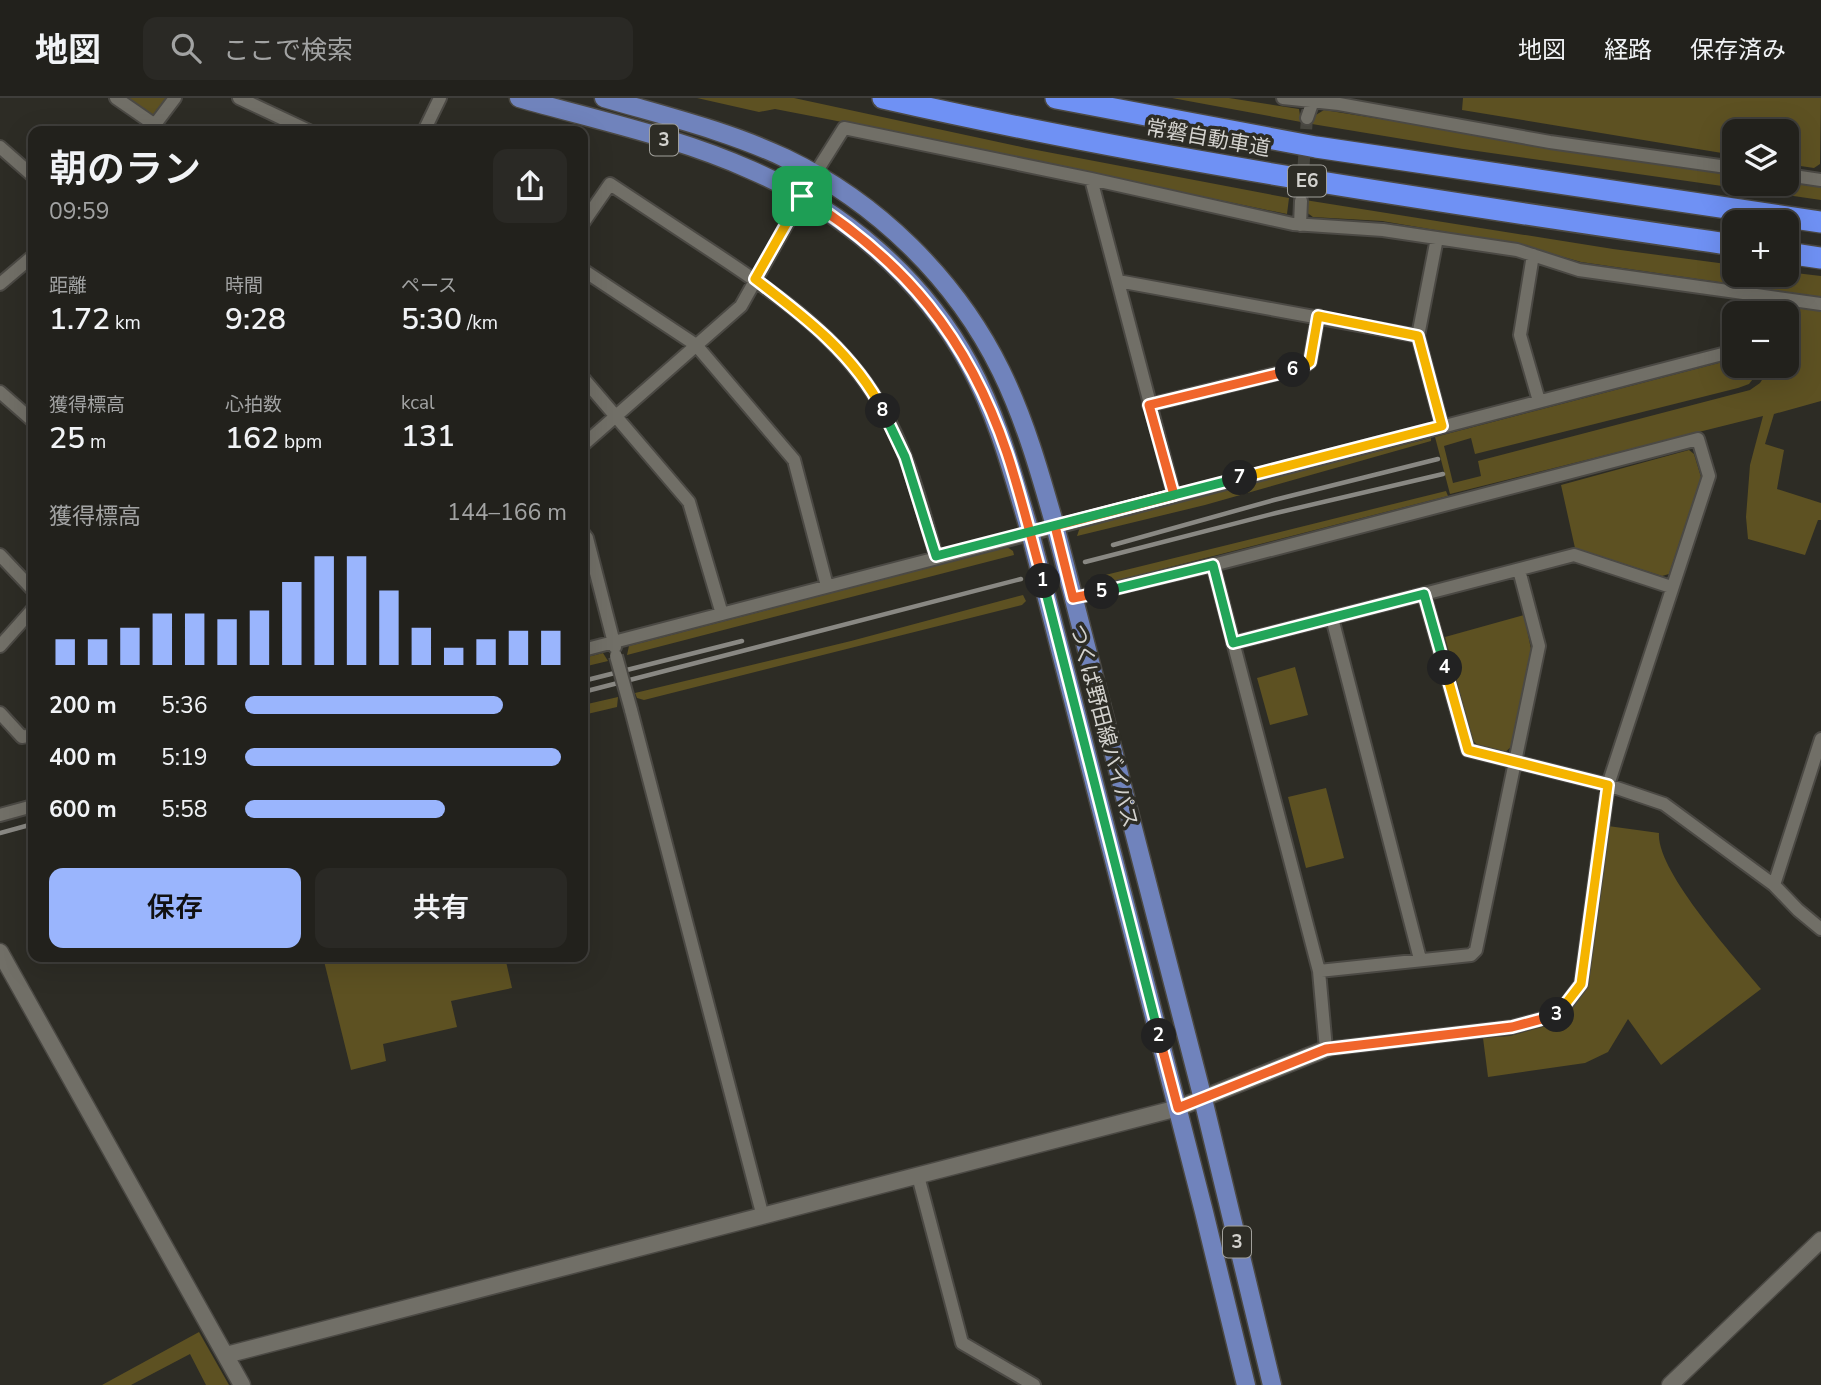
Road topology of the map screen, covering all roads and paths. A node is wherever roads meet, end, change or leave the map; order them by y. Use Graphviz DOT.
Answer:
graph roads {
  1 [pos="116,98"];
  2 [pos="175,98"];
  3 [pos="239,98"];
  4 [pos="440,98"];
  5 [pos="519,98"];
  6 [pos="604,98"];
  7 [pos="883,98"];
  8 [pos="1056,98"];
  9 [pos="1283,98"];
  10 [pos="1313,99"];
  11 [pos="1307,118"];
  12 [pos="151,126"];
  13 [pos="154,126"];
  14 [pos="298,126"];
  15 [pos="426,126"];
  16 [pos="0,147"];
  17 [pos="1722,166"];
  18 [pos="28,172"];
  19 [pos="815,174"];
  20 [pos="1799,177"];
  21 [pos="1091,179"];
  22 [pos="1821,180"];
  23 [pos="802,196"];
  24 [pos="1300,201"];
  25 [pos="588,216"];
  26 [pos="1821,222"];
  27 [pos="1300,225"];
  28 [pos="1437,238"];
  29 [pos="1722,243"];
  30 [pos="1533,255"];
  31 [pos="1799,255"];
  32 [pos="1821,258"];
  33 [pos="28,260"];
  34 [pos="588,273"];
  35 [pos="755,279"];
  36 [pos="1118,281"];
  37 [pos="0,284"];
  38 [pos="1788,299"];
  39 [pos="1821,304"];
  40 [pos="1318,316"];
  41 [pos="1418,336"];
  42 [pos="696,345"];
  43 [pos="1722,354"];
  44 [pos="588,384"];
  45 [pos="0,392"];
  46 [pos="1539,401"];
  47 [pos="1149,405"];
  48 [pos="615,416"];
  49 [pos="28,417"];
  50 [pos="1442,426"];
  51 [pos="588,440"];
  52 [pos="1174,495"];
  53 [pos="1055,526"];
  54 [pos="1030,533"];
  55 [pos="588,542"];
  56 [pos="0,555"];
  57 [pos="936,556"];
  58 [pos="1213,565"];
  59 [pos="1519,570"];
  60 [pos="28,585"];
  61 [pos="827,586"];
  62 [pos="1671,587"];
  63 [pos="1424,594"];
  64 [pos="1073,598"];
  65 [pos="722,614"];
  66 [pos="28,615"];
  67 [pos="1332,618"];
  68 [pos="613,642"];
  69 [pos="1233,643"];
  70 [pos="0,646"];
  71 [pos="588,649"];
  72 [pos="0,713"];
  73 [pos="28,736"];
  74 [pos="1821,739"];
  75 [pos="1513,763"];
  76 [pos="1608,785"];
  77 [pos="28,807"];
  78 [pos="0,815"];
  79 [pos="1774,885"];
  80 [pos="1821,929"];
  81 [pos="0,952"];
  82 [pos="1420,959"];
  83 [pos="1318,971"];
  84 [pos="1326,1049"];
  85 [pos="1203,1099"];
  86 [pos="1178,1108"];
  87 [pos="918,1176"];
  88 [pos="763,1217"];
  89 [pos="1821,1240"];
  90 [pos="226,1355"];
  91 [pos="242,1385"];
  92 [pos="1034,1385"];
  93 [pos="1246,1385"];
  94 [pos="1272,1385"];
  95 [pos="1670,1385"];
  1 -- 12 [label="street"];
  2 -- 13 [label="street"];
  3 -- 14 [label="street"];
  4 -- 15 [label="street"];
  5 -- 23 [label="main road, つくば野田線バイパス / 3"];
  6 -- 19 [label="main road, つくば野田線バイパス / 3"];
  7 -- 29 [label="highway, 常磐自動車道 / E6"];
  8 -- 26 [label="highway, 常磐自動車道 / E6"];
  9 -- 10 [label="street"];
  10 -- 11 [label="street"];
  10 -- 17 [label="street"];
  16 -- 18 [label="street"];
  19 -- 21 [label="street"];
  19 -- 23 [label="street"];
  19 -- 53 [label="main road, つくば野田線バイパス / 3"];
  20 -- 22 [label="street"];
  21 -- 27 [label="street"];
  21 -- 36 [label="street"];
  23 -- 35 [label="street"];
  23 -- 54 [label="main road, つくば野田線バイパス / 3"];
  24 -- 27 [label="street"];
  25 -- 35 [label="street"];
  27 -- 28 [label="street"];
  28 -- 30 [label="street"];
  28 -- 41 [label="street"];
  30 -- 38 [label="street"];
  30 -- 46 [label="street"];
  31 -- 32 [label="highway"];
  33 -- 37 [label="street"];
  34 -- 42 [label="street"];
  35 -- 42 [label="street"];
  35 -- 57 [label="street"];
  36 -- 40 [label="street"];
  36 -- 47 [label="street"];
  38 -- 39 [label="street"];
  40 -- 41 [label="street"];
  40 -- 47 [label="street"];
  41 -- 50 [label="street"];
  42 -- 48 [label="street"];
  42 -- 61 [label="street"];
  43 -- 46 [label="street"];
  44 -- 48 [label="street"];
  45 -- 49 [label="street"];
  46 -- 50 [label="street"];
  47 -- 52 [label="street"];
  48 -- 51 [label="street"];
  48 -- 65 [label="street"];
  50 -- 52 [label="street"];
  52 -- 53 [label="street"];
  53 -- 54 [label="street"];
  53 -- 64 [label="main road, つくば野田線バイパス / 3"];
  54 -- 57 [label="street"];
  54 -- 86 [label="main road, つくば野田線バイパス / 3"];
  55 -- 68 [label="street"];
  56 -- 60 [label="street"];
  57 -- 61 [label="street"];
  58 -- 62 [label="street"];
  58 -- 64 [label="street"];
  58 -- 69 [label="street"];
  59 -- 62 [label="street"];
  59 -- 63 [label="street"];
  59 -- 75 [label="street"];
  61 -- 65 [label="street"];
  62 -- 76 [label="street"];
  63 -- 67 [label="street"];
  63 -- 75 [label="street"];
  64 -- 85 [label="main road, つくば野田線バイパス / 3"];
  65 -- 68 [label="street"];
  66 -- 70 [label="street"];
  67 -- 69 [label="street"];
  67 -- 82 [label="street"];
  68 -- 71 [label="street"];
  68 -- 88 [label="street, bridge"];
  69 -- 83 [label="street"];
  72 -- 73 [label="street"];
  74 -- 79 [label="street"];
  75 -- 76 [label="street"];
  75 -- 82 [label="street"];
  76 -- 79 [label="street"];
  76 -- 84 [label="street"];
  77 -- 78 [label="street"];
  79 -- 80 [label="street"];
  81 -- 90 [label="street"];
  82 -- 83 [label="street"];
  83 -- 84 [label="street"];
  84 -- 85 [label="street"];
  85 -- 86 [label="street"];
  85 -- 94 [label="main road, つくば野田線バイパス / 3"];
  86 -- 87 [label="street"];
  86 -- 93 [label="main road, つくば野田線バイパス / 3"];
  87 -- 88 [label="street"];
  87 -- 92 [label="street"];
  88 -- 90 [label="street"];
  89 -- 95 [label="street"];
  90 -- 91 [label="street"];
}
